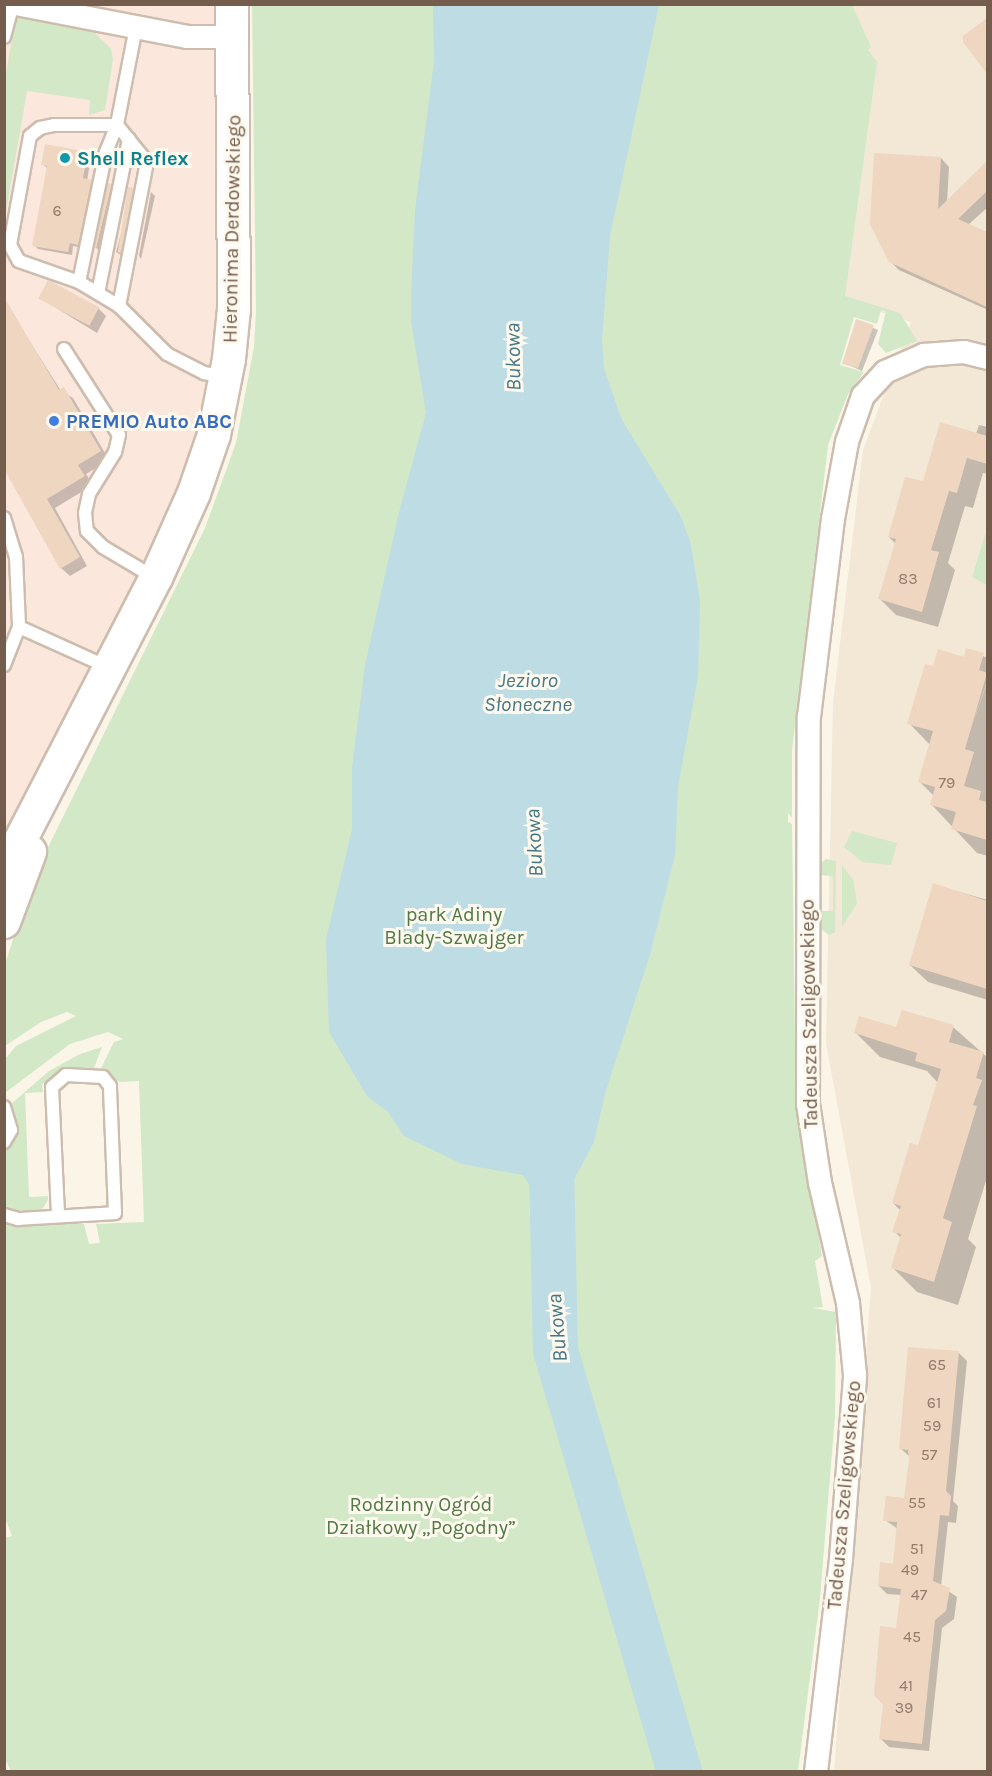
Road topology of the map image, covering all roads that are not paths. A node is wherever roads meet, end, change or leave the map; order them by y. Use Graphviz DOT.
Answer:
graph roads {
  1 [pos="15,4"];
  2 [pos="232,4"];
  3 [pos="136,27"];
  4 [pos="4,37"];
  5 [pos="232,37"];
  6 [pos="117,125"];
  7 [pos="129,139"];
  8 [pos="79,282"];
  9 [pos="98,293"];
  10 [pos="119,306"];
  11 [pos="64,349"];
  12 [pos="987,358"];
  13 [pos="226,377"];
  14 [pos="4,518"];
  15 [pos="156,578"];
  16 [pos="19,627"];
  17 [pos="4,665"];
  18 [pos="111,668"];
  19 [pos="88,713"];
  20 [pos="4,872"];
  21 [pos="4,922"];
  22 [pos="4,1107"];
  23 [pos="4,1142"];
  24 [pos="4,1215"];
  25 [pos="58,1216"];
  26 [pos="816,1772"];
  1 -- 3 [label="street"];
  1 -- 4 [label="lane"];
  2 -- 5 [label="main road, Hieronima Derdowskiego"];
  3 -- 5 [label="street"];
  3 -- 6 [label="lane"];
  5 -- 13 [label="main road, Hieronima Derdowskiego"];
  6 -- 7 [label="lane"];
  6 -- 8 [label="lane"];
  6 -- 8 [label="lane"];
  7 -- 9 [label="lane"];
  7 -- 10 [label="lane"];
  8 -- 9 [label="lane"];
  9 -- 10 [label="lane"];
  10 -- 13 [label="lane"];
  11 -- 15 [label="lane"];
  12 -- 26 [label="street, Tadeusza Szeligowskiego"];
  13 -- 15 [label="main road, Hieronima Derdowskiego"];
  14 -- 16 [label="lane"];
  15 -- 18 [label="main road, Hieronima Derdowskiego"];
  16 -- 17 [label="lane"];
  16 -- 18 [label="lane"];
  18 -- 19 [label="main road, Hieronima Derdowskiego"];
  19 -- 20 [label="main road, Hieronima Derdowskiego"];
  19 -- 21 [label="main road, Hieronima Derdowskiego"];
  22 -- 23 [label="lane"];
  24 -- 25 [label="lane"];
  25 -- 25 [label="lane"];
}
